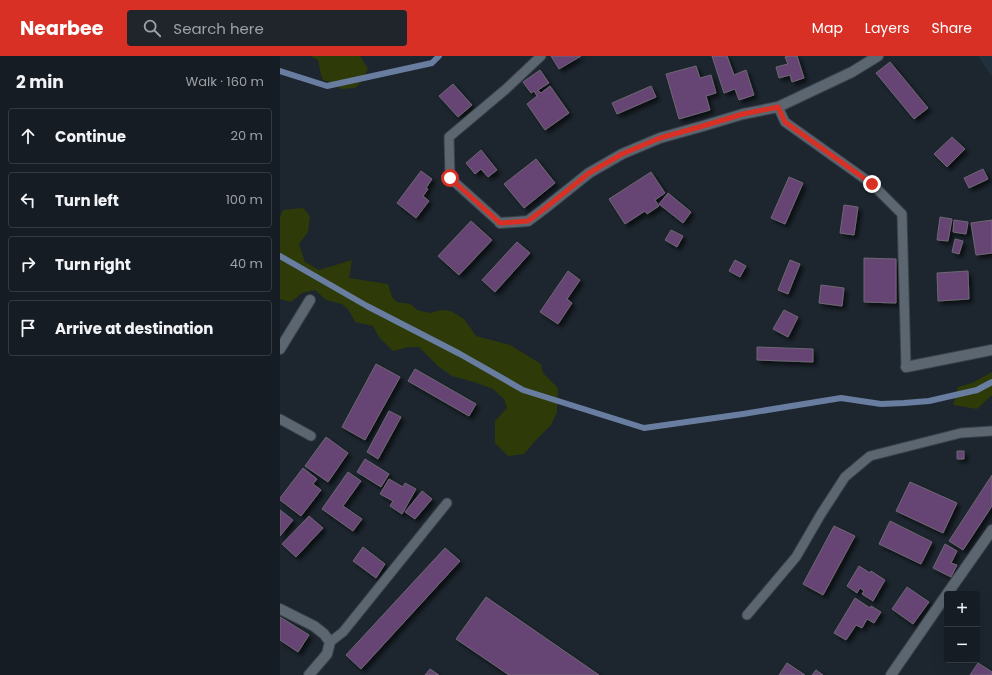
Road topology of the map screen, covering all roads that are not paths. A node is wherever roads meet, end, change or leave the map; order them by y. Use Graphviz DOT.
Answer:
graph roads {
  1 [pos="541,56"];
  2 [pos="878,56"];
  3 [pos="778,107"];
  4 [pos="500,223"];
  5 [pos="310,300"];
  6 [pos="280,349"];
  7 [pos="992,350"];
  8 [pos="906,367"];
  9 [pos="280,419"];
  10 [pos="992,431"];
  11 [pos="311,436"];
  12 [pos="447,503"];
  13 [pos="992,530"];
  14 [pos="949,591"];
  15 [pos="944,598"];
  16 [pos="280,609"];
  17 [pos="747,615"];
  18 [pos="330,642"];
  19 [pos="309,675"];
  20 [pos="891,675"];
  1 -- 4 [label="lane"];
  2 -- 3 [label="street"];
  3 -- 4 [label="street"];
  3 -- 8 [label="lane"];
  5 -- 6 [label="street"];
  7 -- 8 [label="street"];
  9 -- 11 [label="lane"];
  10 -- 17 [label="lane"];
  12 -- 18 [label="lane"];
  13 -- 14 [label="street"];
  15 -- 20 [label="street"];
  16 -- 18 [label="street"];
  18 -- 19 [label="street"];
}
